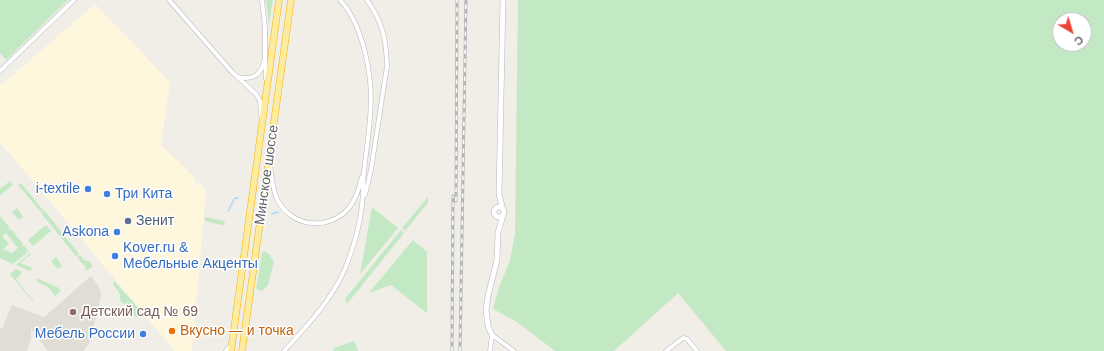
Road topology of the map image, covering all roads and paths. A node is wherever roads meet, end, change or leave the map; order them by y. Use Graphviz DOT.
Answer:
graph roads {
  1 [pos="74,0"];
  2 [pos="169,0"];
  3 [pos="262,0"];
  4 [pos="280,0"];
  5 [pos="291,0"];
  6 [pos="340,0"];
  7 [pos="367,0"];
  8 [pos="503,0"];
  9 [pos="264,56"];
  10 [pos="0,71"];
  11 [pos="238,77"];
  12 [pos="267,90"];
  13 [pos="262,124"];
  14 [pos="269,155"];
  15 [pos="364,171"];
  16 [pos="499,194"];
  17 [pos="362,206"];
  18 [pos="494,212"];
  19 [pos="503,212"];
  20 [pos="498,233"];
  21 [pos="492,335"];
  22 [pos="231,348"];
  23 [pos="226,351"];
  24 [pos="242,351"];
  25 [pos="284,351"];
  26 [pos="490,351"];
  27 [pos="514,351"];
  28 [pos="666,351"];
  29 [pos="697,351"];
  1 -- 10 [label="street"];
  2 -- 11 [label="street"];
  3 -- 9 [label="street"];
  4 -- 12 [label="highway, Минское шоссе"];
  5 -- 14 [label="highway, Минское шоссе"];
  6 -- 15 [label="street"];
  7 -- 17 [label="street"];
  8 -- 16 [label="street"];
  9 -- 11 [label="street"];
  9 -- 12 [label="street"];
  11 -- 13 [label="street"];
  12 -- 13 [label="highway, Минское шоссе"];
  13 -- 22 [label="highway, Минское шоссе"];
  14 -- 15 [label="street"];
  14 -- 24 [label="highway, Минское шоссе"];
  15 -- 17 [label="street"];
  16 -- 18 [label="street"];
  16 -- 19 [label="street"];
  17 -- 25 [label="street"];
  18 -- 19 [label="street"];
  18 -- 19 [label="street"];
  18 -- 20 [label="street"];
  19 -- 20 [label="street"];
  20 -- 21 [label="street"];
  21 -- 26 [label="street"];
  21 -- 27 [label="street"];
  22 -- 23 [label="street"];
  28 -- 29 [label="street"];
}
